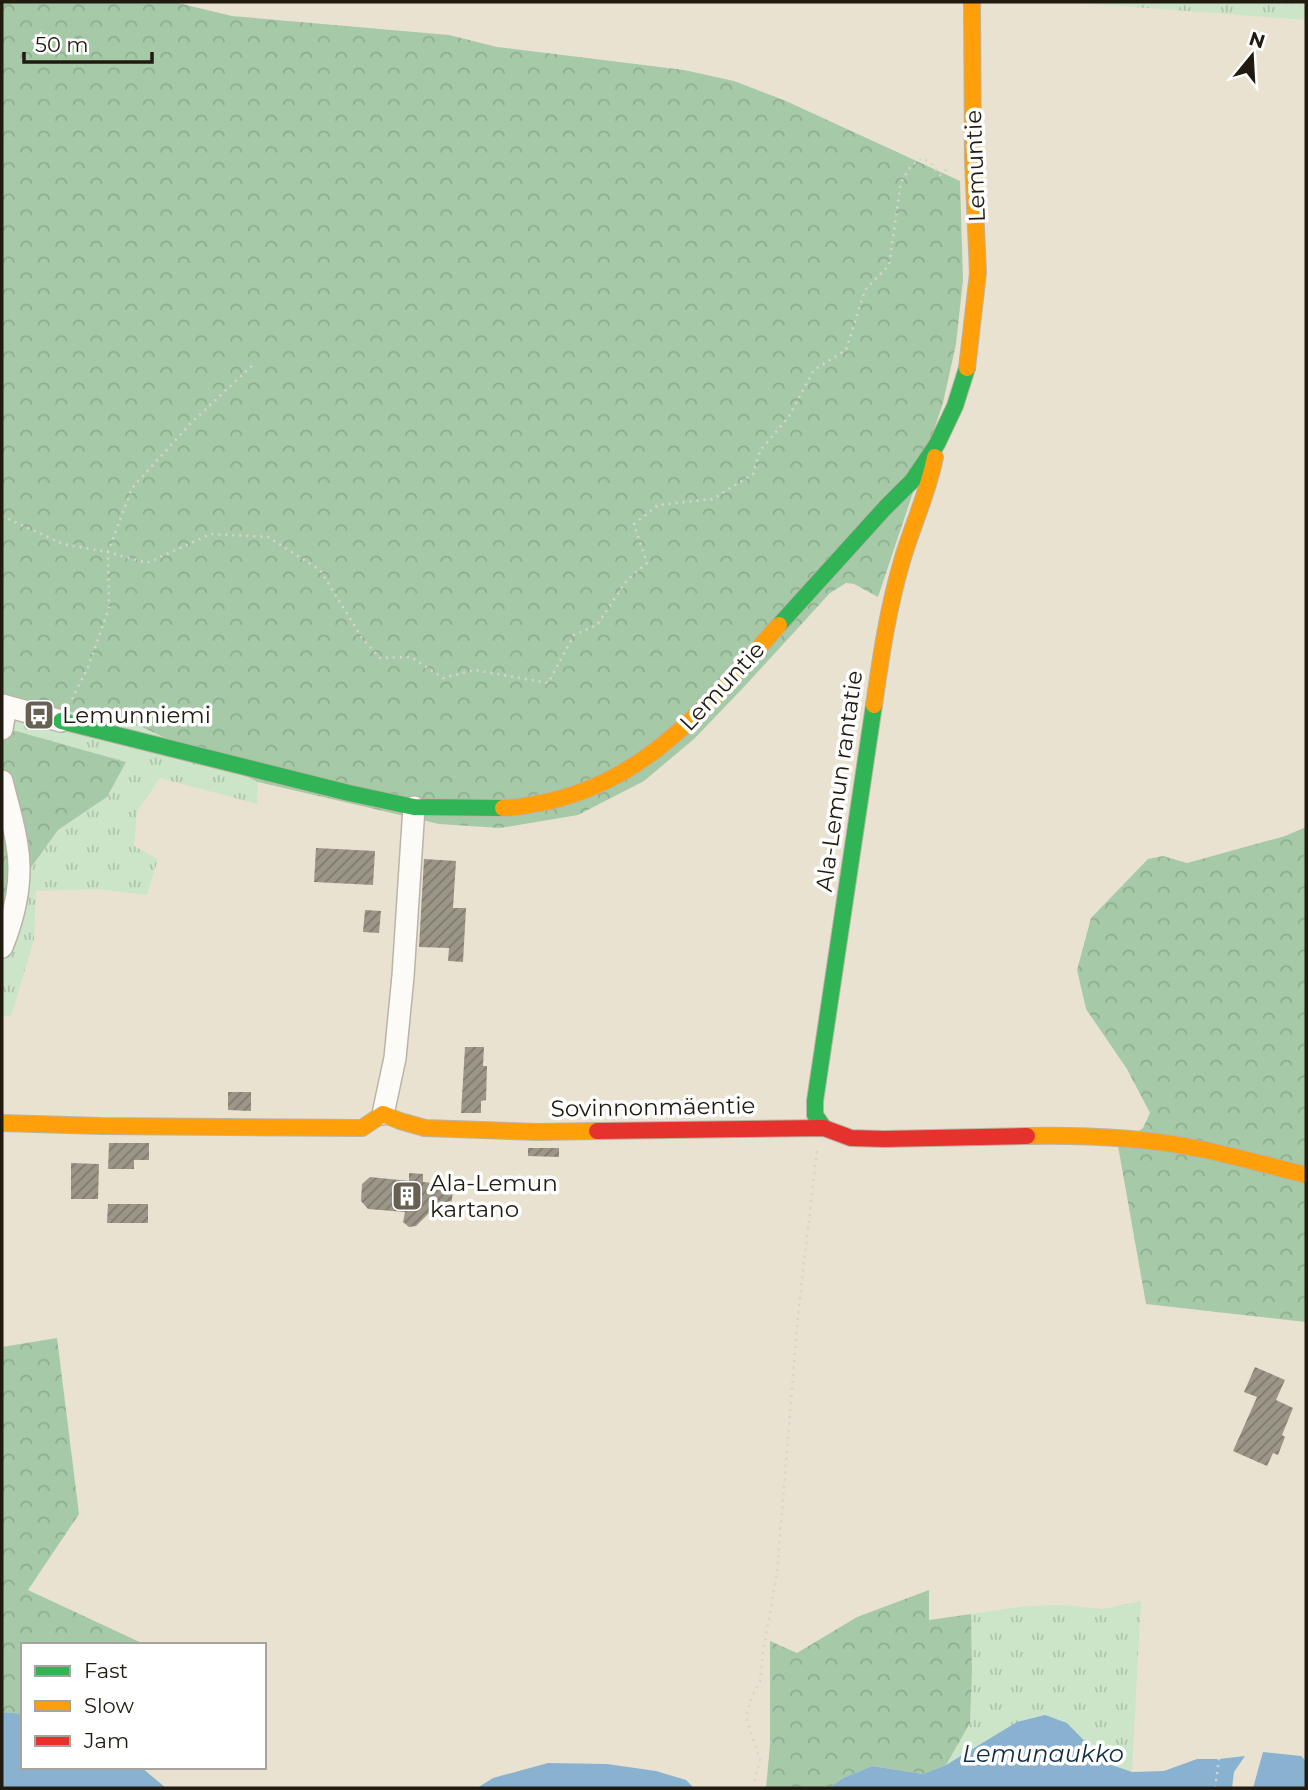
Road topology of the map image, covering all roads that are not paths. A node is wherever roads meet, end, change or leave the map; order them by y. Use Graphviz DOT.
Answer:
graph roads {
  1 [pos="972,2"];
  2 [pos="937,444"];
  3 [pos="4,706"];
  4 [pos="61,721"];
  5 [pos="2,729"];
  6 [pos="2,781"];
  7 [pos="414,807"];
  8 [pos="2,947"];
  9 [pos="383,1114"];
  10 [pos="2,1123"];
  11 [pos="824,1128"];
  12 [pos="1306,1175"];
  1 -- 2 [label="street, Lemuntie"];
  2 -- 7 [label="street, Lemuntie"];
  2 -- 11 [label="street, Ala-Lemun rantatie"];
  3 -- 4 [label="street, Lemuntie"];
  3 -- 5 [label="street"];
  4 -- 7 [label="street, Lemuntie"];
  6 -- 8 [label="street"];
  7 -- 9 [label="street"];
  9 -- 10 [label="street"];
  9 -- 11 [label="street, Sovinnonmäentie"];
  11 -- 12 [label="street, Sovinnonmäentie"];
}
